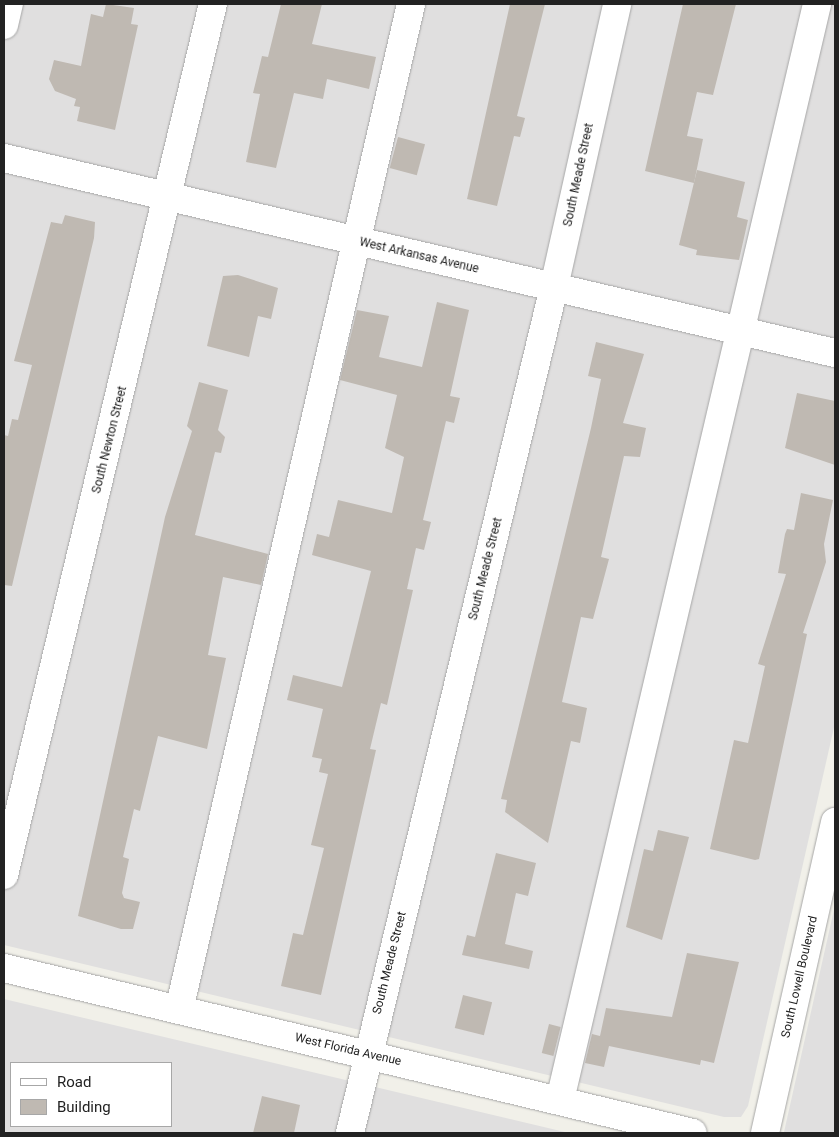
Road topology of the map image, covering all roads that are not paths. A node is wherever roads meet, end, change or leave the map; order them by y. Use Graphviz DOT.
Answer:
graph roads {
  1 [pos="9,4"];
  2 [pos="213,4"];
  3 [pos="411,4"];
  4 [pos="617,4"];
  5 [pos="817,4"];
  6 [pos="4,25"];
  7 [pos="4,158"];
  8 [pos="170,197"];
  9 [pos="358,241"];
  10 [pos="554,287"];
  11 [pos="743,333"];
  12 [pos="835,353"];
  13 [pos="835,822"];
  14 [pos="4,875"];
  15 [pos="4,968"];
  16 [pos="179,1010"];
  17 [pos="368,1055"];
  18 [pos="560,1100"];
  19 [pos="350,1133"];
  20 [pos="693,1133"];
  21 [pos="765,1133"];
  1 -- 6 [label="street"];
  2 -- 8 [label="street, South Newton Street"];
  3 -- 9 [label="street"];
  4 -- 10 [label="street, South Meade Street"];
  5 -- 11 [label="street"];
  7 -- 8 [label="street, West Arkansas Avenue"];
  8 -- 9 [label="street, West Arkansas Avenue"];
  8 -- 14 [label="street, South Newton Street"];
  9 -- 10 [label="street, West Arkansas Avenue"];
  9 -- 16 [label="street"];
  10 -- 11 [label="street, West Arkansas Avenue"];
  10 -- 17 [label="street, South Meade Street"];
  11 -- 12 [label="street, West Arkansas Avenue"];
  11 -- 18 [label="street"];
  13 -- 21 [label="street, South Lowell Boulevard"];
  15 -- 16 [label="street, West Florida Avenue"];
  16 -- 17 [label="street, West Florida Avenue"];
  17 -- 18 [label="street, West Florida Avenue"];
  17 -- 19 [label="street, South Meade Street"];
  18 -- 20 [label="street, West Florida Avenue"];
}
